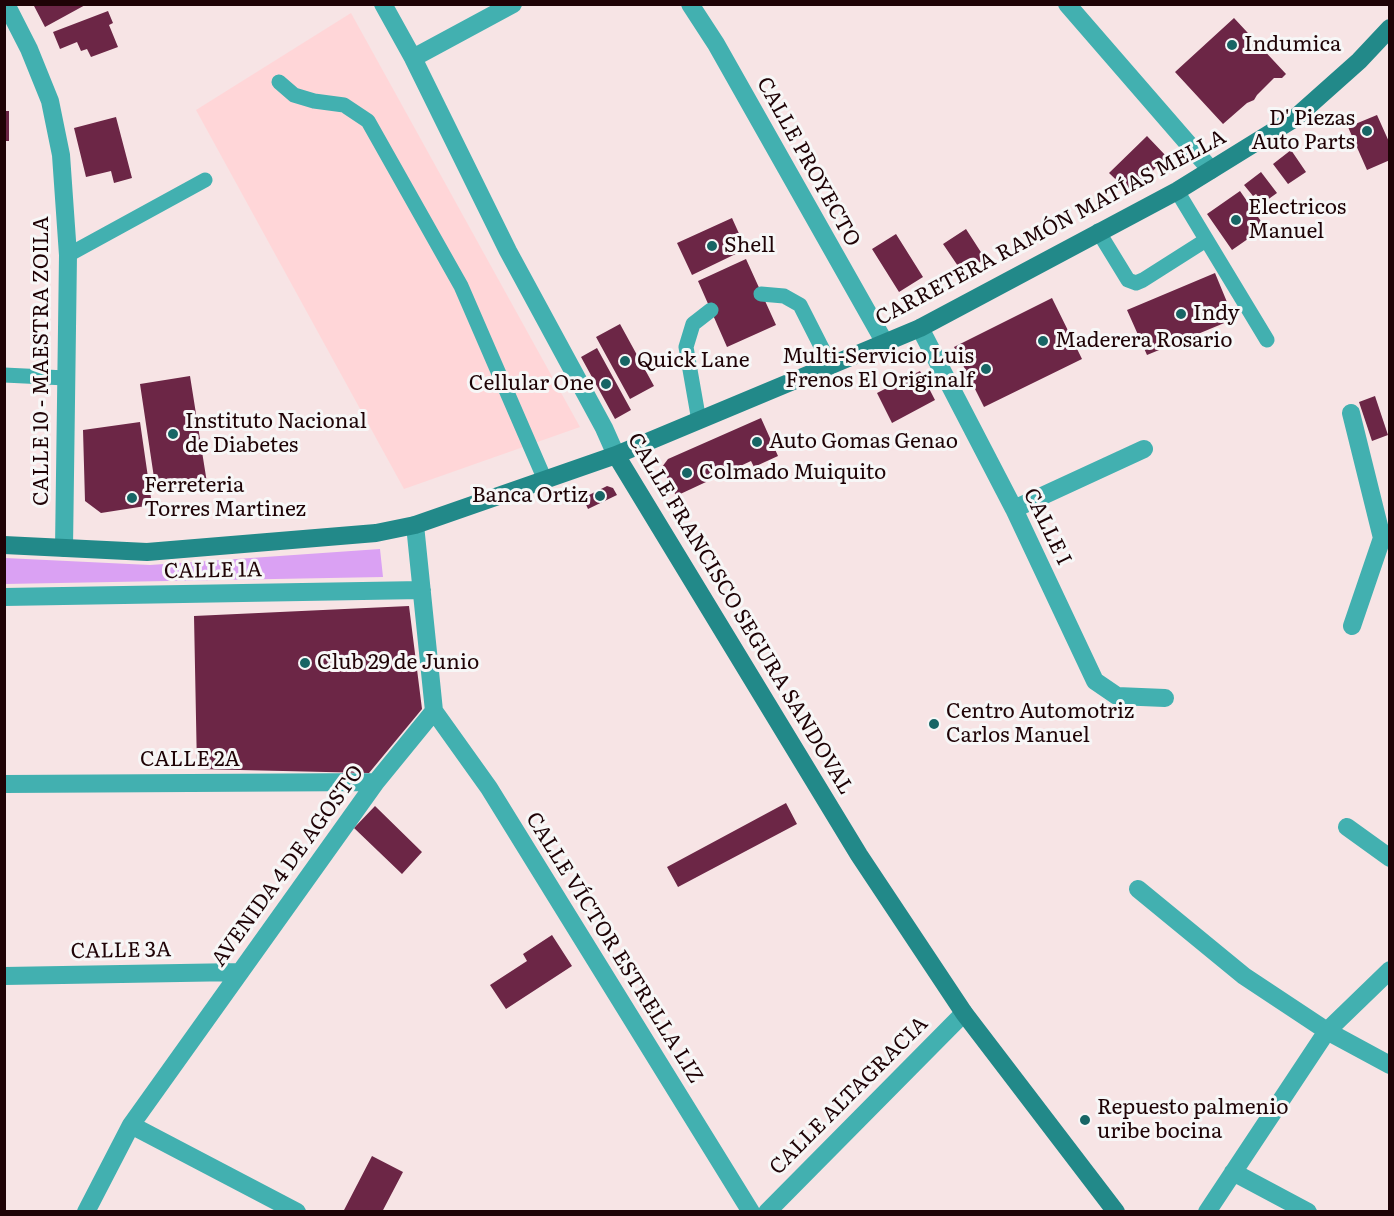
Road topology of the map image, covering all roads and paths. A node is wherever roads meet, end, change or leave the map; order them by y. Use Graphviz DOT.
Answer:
graph roads {
  1 [pos="6,4"];
  2 [pos="383,4"];
  3 [pos="513,4"];
  4 [pos="690,4"];
  5 [pos="1067,4"];
  6 [pos="1389,28"];
  7 [pos="412,58"];
  8 [pos="279,82"];
  9 [pos="1211,170"];
  10 [pos="205,180"];
  11 [pos="1177,191"];
  12 [pos="1098,231"];
  13 [pos="1206,240"];
  14 [pos="68,255"];
  15 [pos="761,294"];
  16 [pos="711,310"];
  17 [pos="920,328"];
  18 [pos="1267,340"];
  19 [pos="885,343"];
  20 [pos="831,366"];
  21 [pos="4,375"];
  22 [pos="66,378"];
  23 [pos="1351,413"];
  24 [pos="699,421"];
  25 [pos="1144,449"];
  26 [pos="616,455"];
  27 [pos="545,480"];
  28 [pos="1014,509"];
  29 [pos="415,525"];
  30 [pos="4,545"];
  31 [pos="64,548"];
  32 [pos="1383,559"];
  33 [pos="422,590"];
  34 [pos="4,597"];
  35 [pos="1352,626"];
  36 [pos="1165,698"];
  37 [pos="434,711"];
  38 [pos="376,782"];
  39 [pos="4,783"];
  40 [pos="1347,827"];
  41 [pos="1389,858"];
  42 [pos="1138,889"];
  43 [pos="1389,970"];
  44 [pos="239,972"];
  45 [pos="4,976"];
  46 [pos="964,1013"];
  47 [pos="1327,1031"];
  48 [pos="1389,1065"];
  49 [pos="131,1125"];
  50 [pos="1233,1172"];
  51 [pos="86,1212"];
  52 [pos="297,1212"];
  53 [pos="751,1212"];
  54 [pos="767,1212"];
  55 [pos="1116,1212"];
  56 [pos="1207,1212"];
  57 [pos="1308,1212"];
  1 -- 14 [label="street, CALLE 10 - MAESTRA ZOILA"];
  2 -- 7 [label="street, CALLE FRANCISCO SEGURA SANDOVAL"];
  3 -- 7 [label="street"];
  4 -- 19 [label="street, CALLE PROYECTO"];
  5 -- 9 [label="street"];
  6 -- 9 [label="main road, CARRETERA RAMÓN MATÍAS MELLA"];
  7 -- 26 [label="street, CALLE FRANCISCO SEGURA SANDOVAL"];
  8 -- 27 [label="lane"];
  9 -- 11 [label="main road, CARRETERA RAMÓN MATÍAS MELLA"];
  10 -- 14 [label="lane"];
  11 -- 12 [label="main road, CARRETERA RAMÓN MATÍAS MELLA"];
  11 -- 13 [label="lane"];
  12 -- 13 [label="lane"];
  12 -- 17 [label="main road, CARRETERA RAMÓN MATÍAS MELLA"];
  13 -- 18 [label="lane"];
  14 -- 22 [label="street, CALLE 10 - MAESTRA ZOILA"];
  15 -- 20 [label="lane"];
  16 -- 24 [label="lane"];
  17 -- 19 [label="main road, CARRETERA RAMÓN MATÍAS MELLA"];
  17 -- 28 [label="street, CALLE I"];
  19 -- 20 [label="main road, CARRETERA RAMÓN MATÍAS MELLA"];
  20 -- 24 [label="main road, CARRETERA RAMÓN MATÍAS MELLA"];
  21 -- 22 [label="lane"];
  22 -- 31 [label="street, CALLE 10 - MAESTRA ZOILA"];
  23 -- 32 [label="street"];
  24 -- 26 [label="main road, CARRETERA RAMÓN MATÍAS MELLA"];
  25 -- 28 [label="street"];
  26 -- 27 [label="main road, CARRETERA RAMÓN MATÍAS MELLA"];
  26 -- 46 [label="main road, CALLE FRANCISCO SEGURA SANDOVAL"];
  27 -- 29 [label="main road, CARRETERA RAMÓN MATÍAS MELLA"];
  28 -- 36 [label="street, CALLE I"];
  29 -- 31 [label="main road, CARRETERA RAMÓN MATÍAS MELLA"];
  29 -- 33 [label="street"];
  30 -- 31 [label="main road, CARRETERA RAMÓN MATÍAS MELLA"];
  32 -- 35 [label="street"];
  33 -- 34 [label="street, CALLE 1A"];
  33 -- 37 [label="street"];
  37 -- 38 [label="street, AVENIDA 4 DE AGOSTO"];
  37 -- 53 [label="street, CALLE VÍCTOR ESTRELLA LIZ"];
  38 -- 39 [label="street, CALLE 2A"];
  38 -- 44 [label="street, AVENIDA 4 DE AGOSTO"];
  40 -- 41 [label="street"];
  42 -- 47 [label="street"];
  43 -- 47 [label="street"];
  44 -- 45 [label="street, CALLE 3A"];
  44 -- 49 [label="street, AVENIDA 4 DE AGOSTO"];
  46 -- 54 [label="street, CALLE ALTAGRACIA"];
  46 -- 55 [label="main road, CALLE FRANCISCO SEGURA SANDOVAL"];
  47 -- 48 [label="street"];
  47 -- 50 [label="street"];
  49 -- 51 [label="street, AVENIDA 4 DE AGOSTO"];
  49 -- 52 [label="street"];
  50 -- 56 [label="street"];
  50 -- 57 [label="street"];
}
